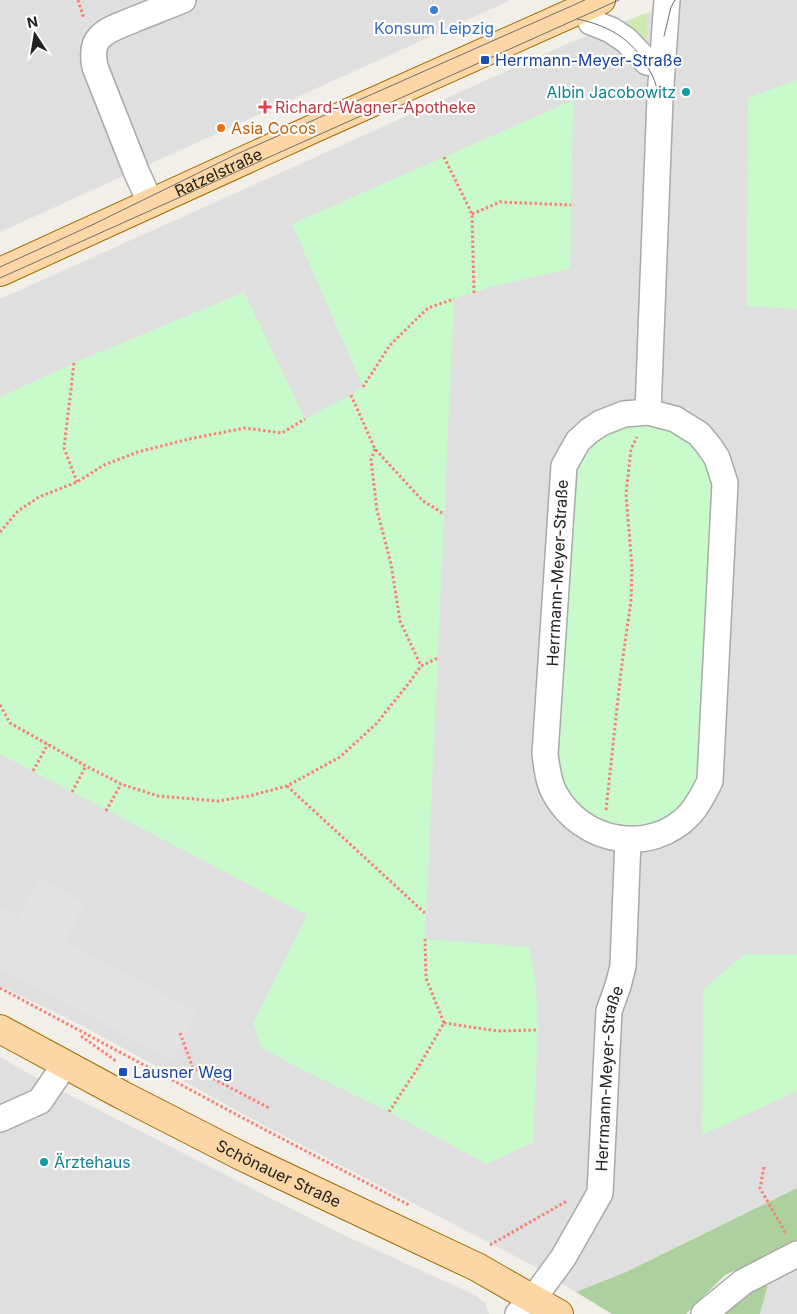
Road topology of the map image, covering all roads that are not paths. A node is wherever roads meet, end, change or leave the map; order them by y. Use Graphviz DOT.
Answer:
graph roads {
  1 [pos="183,0"];
  2 [pos="667,0"];
  3 [pos="596,2"];
  4 [pos="662,64"];
  5 [pos="151,204"];
  6 [pos="0,272"];
  7 [pos="648,412"];
  8 [pos="628,840"];
  9 [pos="0,1029"];
  10 [pos="65,1064"];
  11 [pos="0,1119"];
  12 [pos="794,1244"];
  13 [pos="526,1306"];
  14 [pos="559,1314"];
  15 [pos="704,1314"];
  1 -- 5 [label="street"];
  2 -- 4 [label="street"];
  3 -- 4 [label="street"];
  3 -- 5 [label="main road, Ratzelstraße"];
  4 -- 7 [label="street"];
  5 -- 6 [label="main road, Ratzelstraße"];
  7 -- 8 [label="street, Herrmann-Meyer-Straße"];
  7 -- 8 [label="street, Herrmann-Meyer-Straße"];
  8 -- 13 [label="street, Herrmann-Meyer-Straße"];
  9 -- 10 [label="main road, Schönauer Straße"];
  10 -- 11 [label="street"];
  10 -- 13 [label="main road, Schönauer Straße"];
  12 -- 15 [label="street"];
  13 -- 14 [label="main road, Schönauer Straße"];
}
